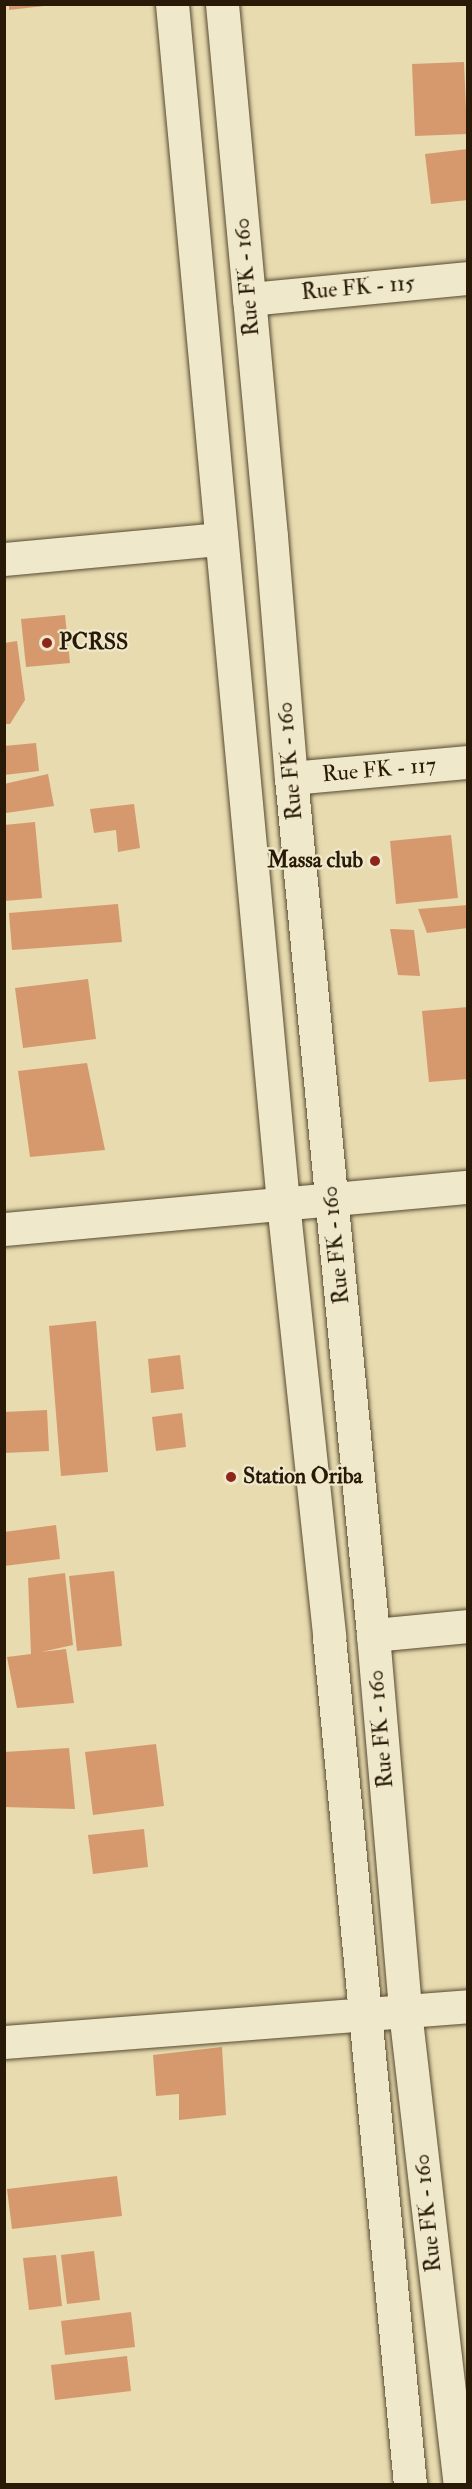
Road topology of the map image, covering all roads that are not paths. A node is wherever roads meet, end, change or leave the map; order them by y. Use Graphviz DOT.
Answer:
graph roads {
  1 [pos="172,4"];
  2 [pos="222,4"];
  3 [pos="468,278"];
  4 [pos="249,299"];
  5 [pos="220,539"];
  6 [pos="4,559"];
  7 [pos="468,762"];
  8 [pos="291,778"];
  9 [pos="468,1187"];
  10 [pos="331,1199"];
  11 [pos="283,1203"];
  12 [pos="4,1229"];
  13 [pos="468,1626"];
  14 [pos="373,1635"];
  15 [pos="468,2006"];
  16 [pos="405,2011"];
  17 [pos="365,2014"];
  18 [pos="4,2042"];
  19 [pos="458,2402"];
  20 [pos="410,2484"];
  21 [pos="460,2484"];
  1 -- 5 [label="main road, Rue FK - 160"];
  2 -- 4 [label="main road, Rue FK - 160"];
  3 -- 4 [label="main road, Rue FK - 115"];
  4 -- 8 [label="main road, Rue FK - 160"];
  5 -- 6 [label="main road"];
  5 -- 11 [label="main road, Rue FK - 160"];
  7 -- 8 [label="main road, Rue FK - 117"];
  8 -- 10 [label="main road, Rue FK - 160"];
  9 -- 10 [label="main road"];
  10 -- 11 [label="main road"];
  10 -- 14 [label="main road, Rue FK - 160"];
  11 -- 12 [label="main road"];
  11 -- 17 [label="main road, Rue FK - 160"];
  13 -- 14 [label="main road"];
  14 -- 16 [label="main road, Rue FK - 160"];
  15 -- 16 [label="main road"];
  16 -- 17 [label="main road"];
  16 -- 19 [label="main road, Rue FK - 160"];
  17 -- 18 [label="main road"];
  17 -- 20 [label="main road, Rue FK - 160"];
  19 -- 21 [label="main road, Rue FK - 160"];
}
